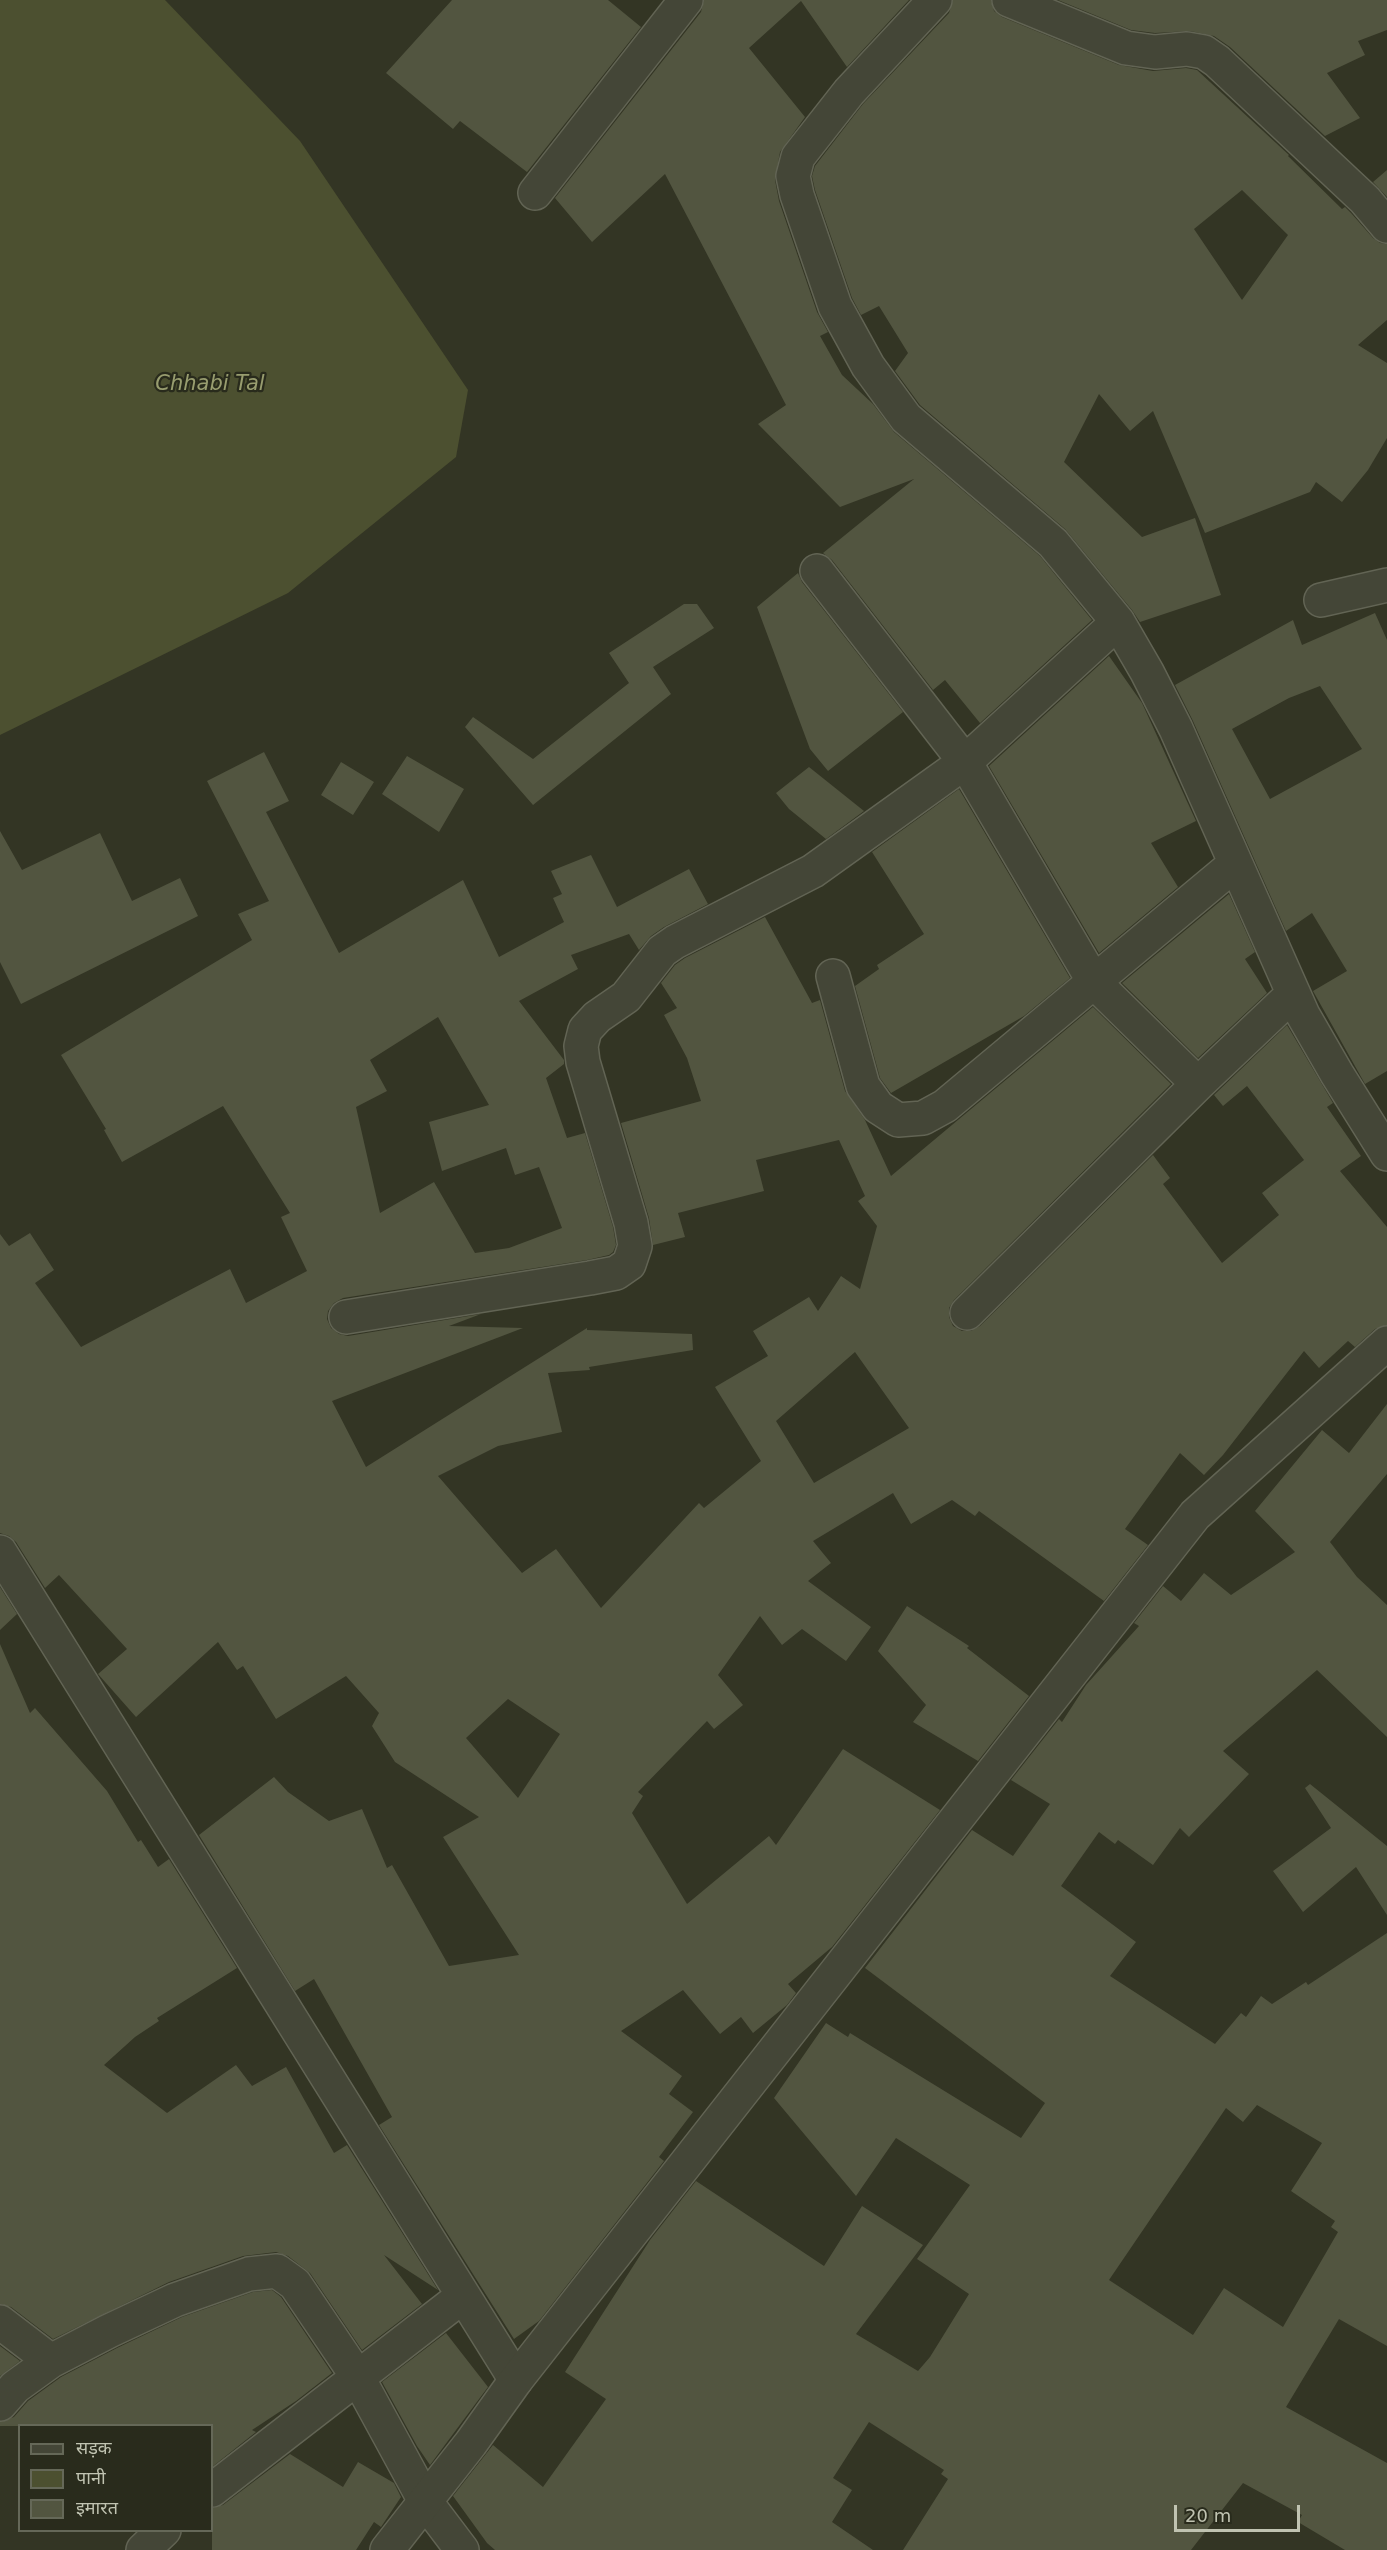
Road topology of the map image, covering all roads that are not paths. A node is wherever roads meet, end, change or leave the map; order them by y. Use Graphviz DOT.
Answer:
graph roads {
  1 [pos="686,0"];
  2 [pos="935,0"];
  3 [pos="1009,0"];
  4 [pos="535,193"];
  5 [pos="1387,226"];
  6 [pos="817,571"];
  7 [pos="1387,585"];
  8 [pos="1321,600"];
  9 [pos="1118,622"];
  10 [pos="965,762"];
  11 [pos="1235,864"];
  12 [pos="833,975"];
  13 [pos="1094,982"];
  14 [pos="1293,994"];
  15 [pos="1198,1084"];
  16 [pos="1387,1154"];
  17 [pos="967,1313"];
  18 [pos="346,1317"];
  19 [pos="1387,1343"];
  20 [pos="0,1552"];
  21 [pos="463,2296"];
  22 [pos="0,2322"];
  23 [pos="51,2361"];
  24 [pos="357,2376"];
  25 [pos="516,2380"];
  26 [pos="0,2404"];
  27 [pos="213,2489"];
  28 [pos="425,2501"];
  29 [pos="162,2532"];
  30 [pos="143,2550"];
  31 [pos="387,2550"];
  32 [pos="462,2550"];
  1 -- 4 [label="street"];
  2 -- 9 [label="street"];
  3 -- 5 [label="street"];
  6 -- 10 [label="street"];
  7 -- 8 [label="street"];
  9 -- 10 [label="street"];
  9 -- 11 [label="street"];
  10 -- 13 [label="street"];
  10 -- 18 [label="street"];
  11 -- 13 [label="street"];
  11 -- 14 [label="street"];
  12 -- 13 [label="street"];
  13 -- 15 [label="street"];
  14 -- 15 [label="street"];
  14 -- 16 [label="street"];
  15 -- 17 [label="street"];
  19 -- 25 [label="street"];
  20 -- 21 [label="street"];
  21 -- 24 [label="street"];
  21 -- 25 [label="street"];
  22 -- 23 [label="street"];
  23 -- 24 [label="street"];
  23 -- 26 [label="street"];
  24 -- 27 [label="street"];
  24 -- 28 [label="street"];
  25 -- 28 [label="street"];
  28 -- 31 [label="street"];
  28 -- 32 [label="street"];
  29 -- 30 [label="street"];
}
